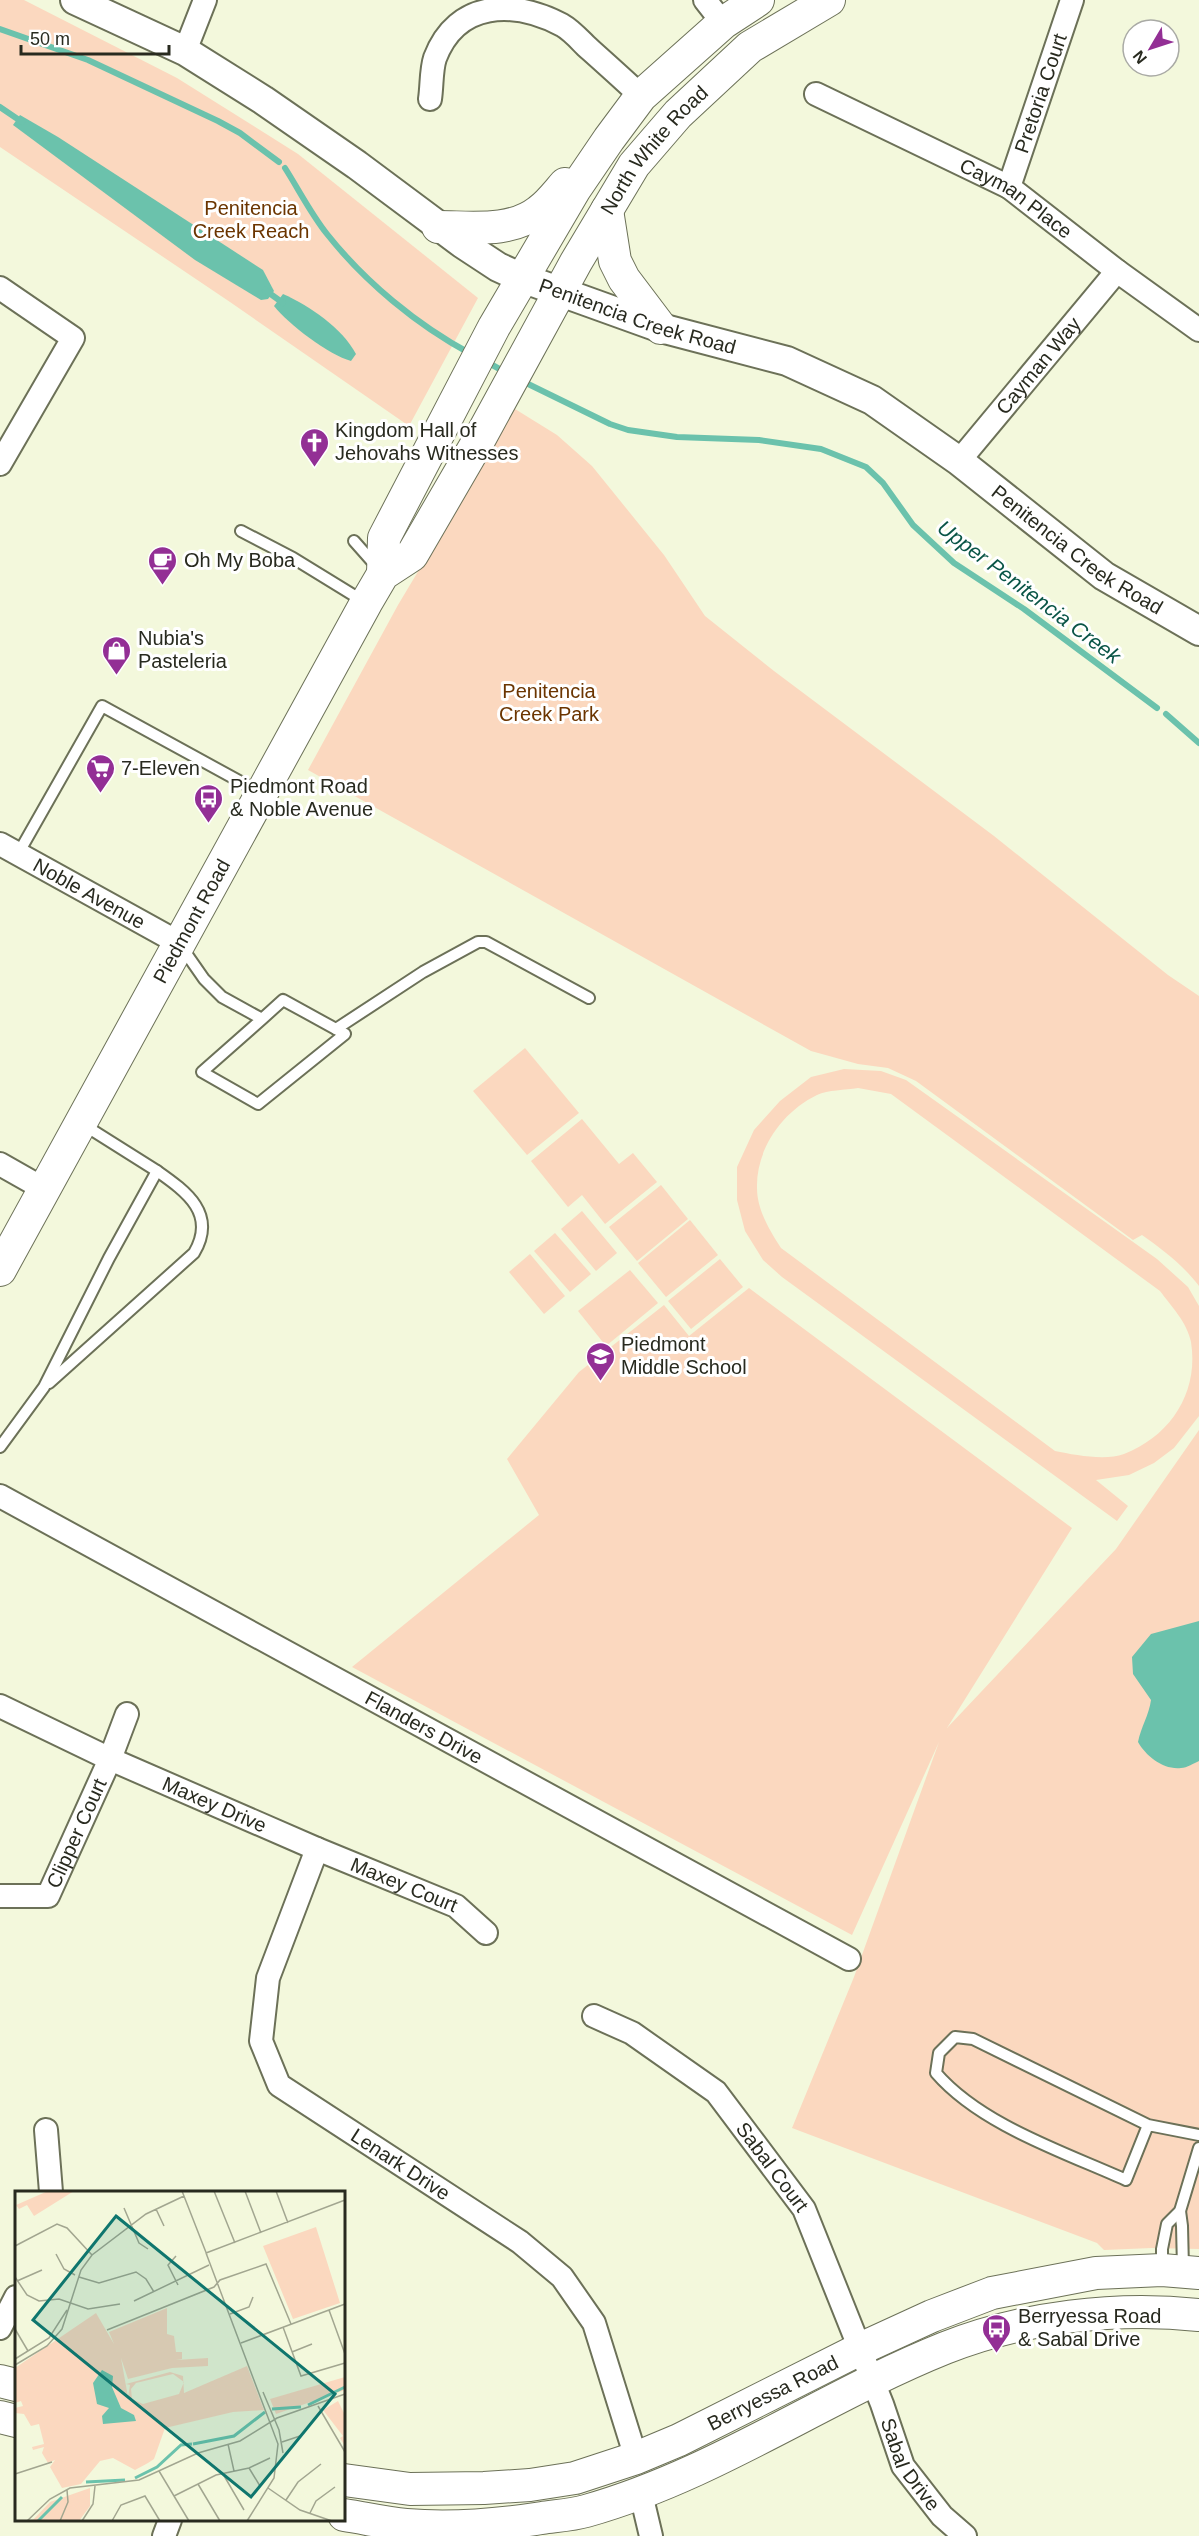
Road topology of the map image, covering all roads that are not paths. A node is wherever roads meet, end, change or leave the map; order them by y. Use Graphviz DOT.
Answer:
graph roads {
  1 [pos="75,0"];
  2 [pos="205,0"];
  3 [pos="758,0"];
  4 [pos="829,0"];
  5 [pos="1072,0"];
  6 [pos="498,3"];
  7 [pos="714,11"];
  8 [pos="185,51"];
  9 [pos="816,94"];
  10 [pos="641,96"];
  11 [pos="430,99"];
  12 [pos="590,166"];
  13 [pos="1009,187"];
  14 [pos="607,210"];
  15 [pos="438,227"];
  16 [pos="1118,271"];
  17 [pos="522,278"];
  18 [pos="0,288"];
  19 [pos="560,292"];
  20 [pos="1198,326"];
  21 [pos="494,327"];
  22 [pos="661,328"];
  23 [pos="530,348"];
  24 [pos="959,461"];
  25 [pos="0,464"];
  26 [pos="241,531"];
  27 [pos="354,541"];
  28 [pos="383,574"];
  29 [pos="366,603"];
  30 [pos="1199,631"];
  31 [pos="262,793"];
  32 [pos="9,849"];
  33 [pos="179,943"];
  34 [pos="590,998"];
  35 [pos="262,1019"];
  36 [pos="336,1029"];
  37 [pos="81,1123"];
  38 [pos="0,1164"];
  39 [pos="157,1171"];
  40 [pos="45,1189"];
  41 [pos="0,1270"];
  42 [pos="44,1387"];
  43 [pos="0,1447"];
  44 [pos="0,1496"];
  45 [pos="0,1706"];
  46 [pos="128,1714"];
  47 [pos="110,1759"];
  48 [pos="317,1849"];
  49 [pos="0,1896"];
  50 [pos="486,1934"];
  51 [pos="849,1959"];
  52 [pos="594,2016"];
  53 [pos="1148,2125"];
  54 [pos="46,2130"];
  55 [pos="1199,2135"];
  56 [pos="1199,2148"];
  57 [pos="51,2191"];
  58 [pos="1179,2211"];
  59 [pos="1181,2272"];
  60 [pos="15,2299"];
  61 [pos="1199,2315"];
  62 [pos="0,2328"];
  63 [pos="860,2349"];
  64 [pos="0,2381"];
  65 [pos="872,2382"];
  66 [pos="15,2385"];
  67 [pos="0,2417"];
  68 [pos="15,2421"];
  69 [pos="636,2458"];
  70 [pos="345,2480"];
  71 [pos="410,2489"];
  72 [pos="641,2493"];
  73 [pos="345,2514"];
  74 [pos="170,2521"];
  75 [pos="406,2530"];
  76 [pos="164,2536"];
  77 [pos="651,2536"];
  78 [pos="965,2536"];
  1 -- 8 [label="street, Penitencia Creek Road"];
  2 -- 8 [label="street"];
  3 -- 7 [label="main road, North White Road"];
  4 -- 14 [label="main road, North White Road"];
  5 -- 13 [label="street, Pretoria Court"];
  6 -- 10 [label="street"];
  6 -- 11 [label="street"];
  7 -- 10 [label="main road, North White Road"];
  8 -- 15 [label="street, Penitencia Creek Road"];
  9 -- 13 [label="street, Cayman Place"];
  10 -- 12 [label="main road, North White Road"];
  12 -- 15 [label="main road"];
  12 -- 17 [label="main road, North White Road"];
  13 -- 16 [label="street, Cayman Place"];
  14 -- 19 [label="main road, North White Road"];
  14 -- 22 [label="main road"];
  15 -- 17 [label="street, Penitencia Creek Road"];
  16 -- 20 [label="street, Cayman Place"];
  16 -- 24 [label="street, Cayman Way"];
  17 -- 19 [label="street, Penitencia Creek Road"];
  17 -- 21 [label="main road, North White Road"];
  18 -- 25 [label="street"];
  19 -- 22 [label="street, Penitencia Creek Road"];
  19 -- 23 [label="main road, North White Road"];
  21 -- 28 [label="main road, Piedmont Road"];
  22 -- 24 [label="street, Penitencia Creek Road"];
  23 -- 28 [label="main road, Piedmont Road"];
  24 -- 30 [label="street, Penitencia Creek Road"];
  26 -- 29 [label="lane"];
  27 -- 28 [label="lane"];
  28 -- 29 [label="main road, Piedmont Road"];
  29 -- 31 [label="main road, Piedmont Road"];
  31 -- 32 [label="lane"];
  31 -- 33 [label="main road, Piedmont Road"];
  32 -- 33 [label="street, Noble Avenue"];
  33 -- 35 [label="lane"];
  33 -- 37 [label="main road, Piedmont Road"];
  34 -- 36 [label="lane"];
  35 -- 36 [label="lane"];
  35 -- 36 [label="lane"];
  37 -- 39 [label="lane"];
  37 -- 40 [label="main road, Piedmont Road"];
  38 -- 40 [label="street"];
  39 -- 42 [label="lane"];
  39 -- 42 [label="lane"];
  40 -- 41 [label="main road, Piedmont Road"];
  42 -- 43 [label="lane"];
  44 -- 51 [label="street, Flanders Drive"];
  45 -- 47 [label="street, Maxey Drive"];
  46 -- 47 [label="street"];
  47 -- 48 [label="street, Maxey Drive"];
  47 -- 49 [label="street, Clipper Court"];
  48 -- 50 [label="street, Maxey Court"];
  48 -- 69 [label="street, Lenark Drive"];
  52 -- 63 [label="street, Sabal Court"];
  53 -- 53 [label="lane"];
  53 -- 55 [label="lane"];
  54 -- 57 [label="street"];
  56 -- 58 [label="lane"];
  58 -- 59 [label="lane"];
  58 -- 59 [label="lane"];
  59 -- 63 [label="main road, Berryessa Road"];
  60 -- 62 [label="street"];
  61 -- 65 [label="main road, Berryessa Road"];
  63 -- 65 [label="street, Sabal Court"];
  63 -- 69 [label="main road, Berryessa Road"];
  64 -- 66 [label="main road"];
  65 -- 72 [label="main road, Berryessa Road"];
  65 -- 78 [label="street, Sabal Drive"];
  67 -- 68 [label="main road"];
  69 -- 71 [label="main road, Berryessa Road"];
  70 -- 71 [label="main road, Berryessa Road"];
  71 -- 75 [label="street"];
  72 -- 75 [label="main road, Berryessa Road"];
  72 -- 77 [label="street"];
  73 -- 75 [label="main road, Berryessa Road"];
  74 -- 76 [label="street"];
}
